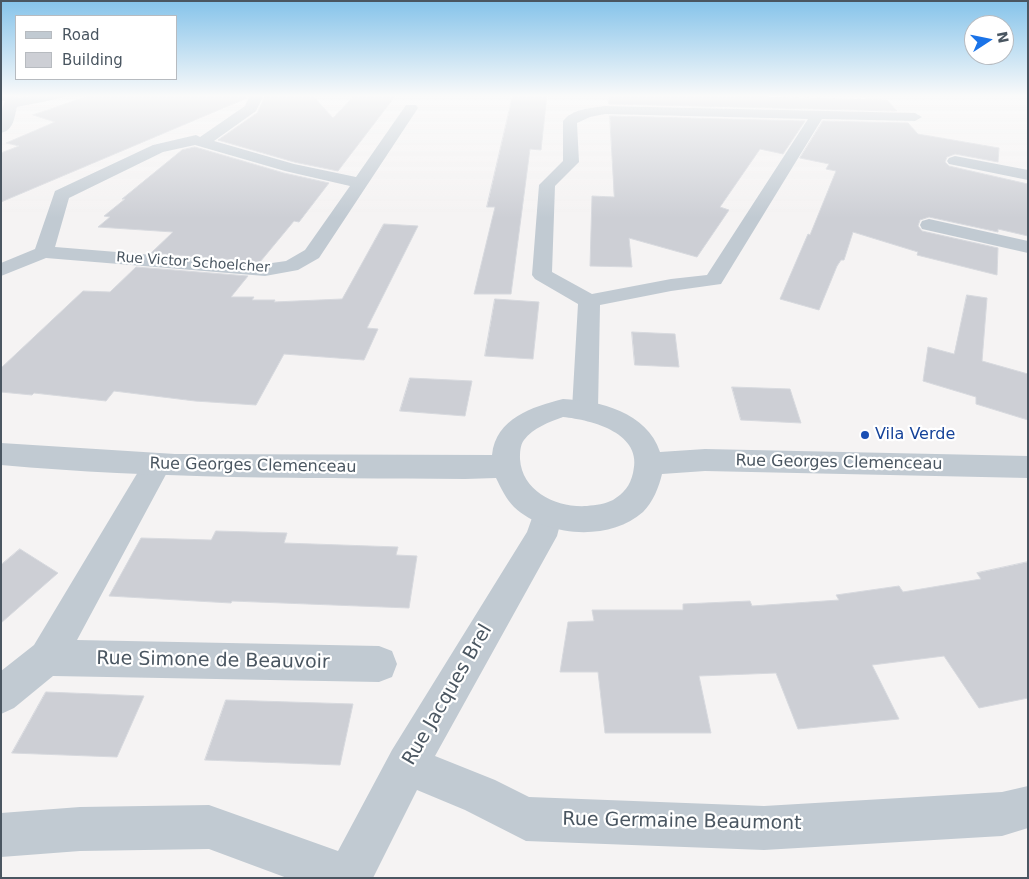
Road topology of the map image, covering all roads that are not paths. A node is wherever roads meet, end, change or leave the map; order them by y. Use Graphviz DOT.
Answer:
graph roads {
  1 [pos="211,136"];
  2 [pos="392,136"];
  3 [pos="571,136"];
  4 [pos="803,136"];
  5 [pos="202,142"];
  6 [pos="955,161"];
  7 [pos="1028,175"];
  8 [pos="360,183"];
  9 [pos="929,226"];
  10 [pos="1028,247"];
  11 [pos="44,252"];
  12 [pos="1,270"];
  13 [pos="589,301"];
  14 [pos="585,409"];
  15 [pos="1,454"];
  16 [pos="650,464"];
  17 [pos="157,465"];
  18 [pos="506,466"];
  19 [pos="1028,467"];
  20 [pos="548,513"];
  21 [pos="47,658"];
  22 [pos="379,664"];
  23 [pos="1,695"];
  24 [pos="407,765"];
  25 [pos="1028,807"];
  26 [pos="1,835"];
  27 [pos="349,878"];
  1 -- 5 [label="street"];
  2 -- 8 [label="street, Rue Victor Schoelcher"];
  3 -- 13 [label="street"];
  4 -- 13 [label="street"];
  5 -- 8 [label="street"];
  5 -- 11 [label="street"];
  6 -- 7 [label="street"];
  8 -- 11 [label="street, Rue Victor Schoelcher"];
  9 -- 10 [label="street"];
  11 -- 12 [label="street, Rue Victor Schoelcher"];
  13 -- 14 [label="street"];
  14 -- 16 [label="street"];
  14 -- 18 [label="street"];
  15 -- 17 [label="street, Rue Georges Clemenceau"];
  16 -- 19 [label="street, Rue Georges Clemenceau"];
  16 -- 20 [label="street"];
  17 -- 18 [label="street, Rue Georges Clemenceau"];
  17 -- 21 [label="street"];
  18 -- 20 [label="street"];
  20 -- 24 [label="street, Rue Jacques Brel"];
  21 -- 22 [label="street, Rue Simone de Beauvoir"];
  21 -- 23 [label="street"];
  24 -- 25 [label="street, Rue Germaine Beaumont"];
  24 -- 27 [label="street, Rue Jacques Brel"];
  26 -- 27 [label="street, Rue Jacques Brel"];
}
